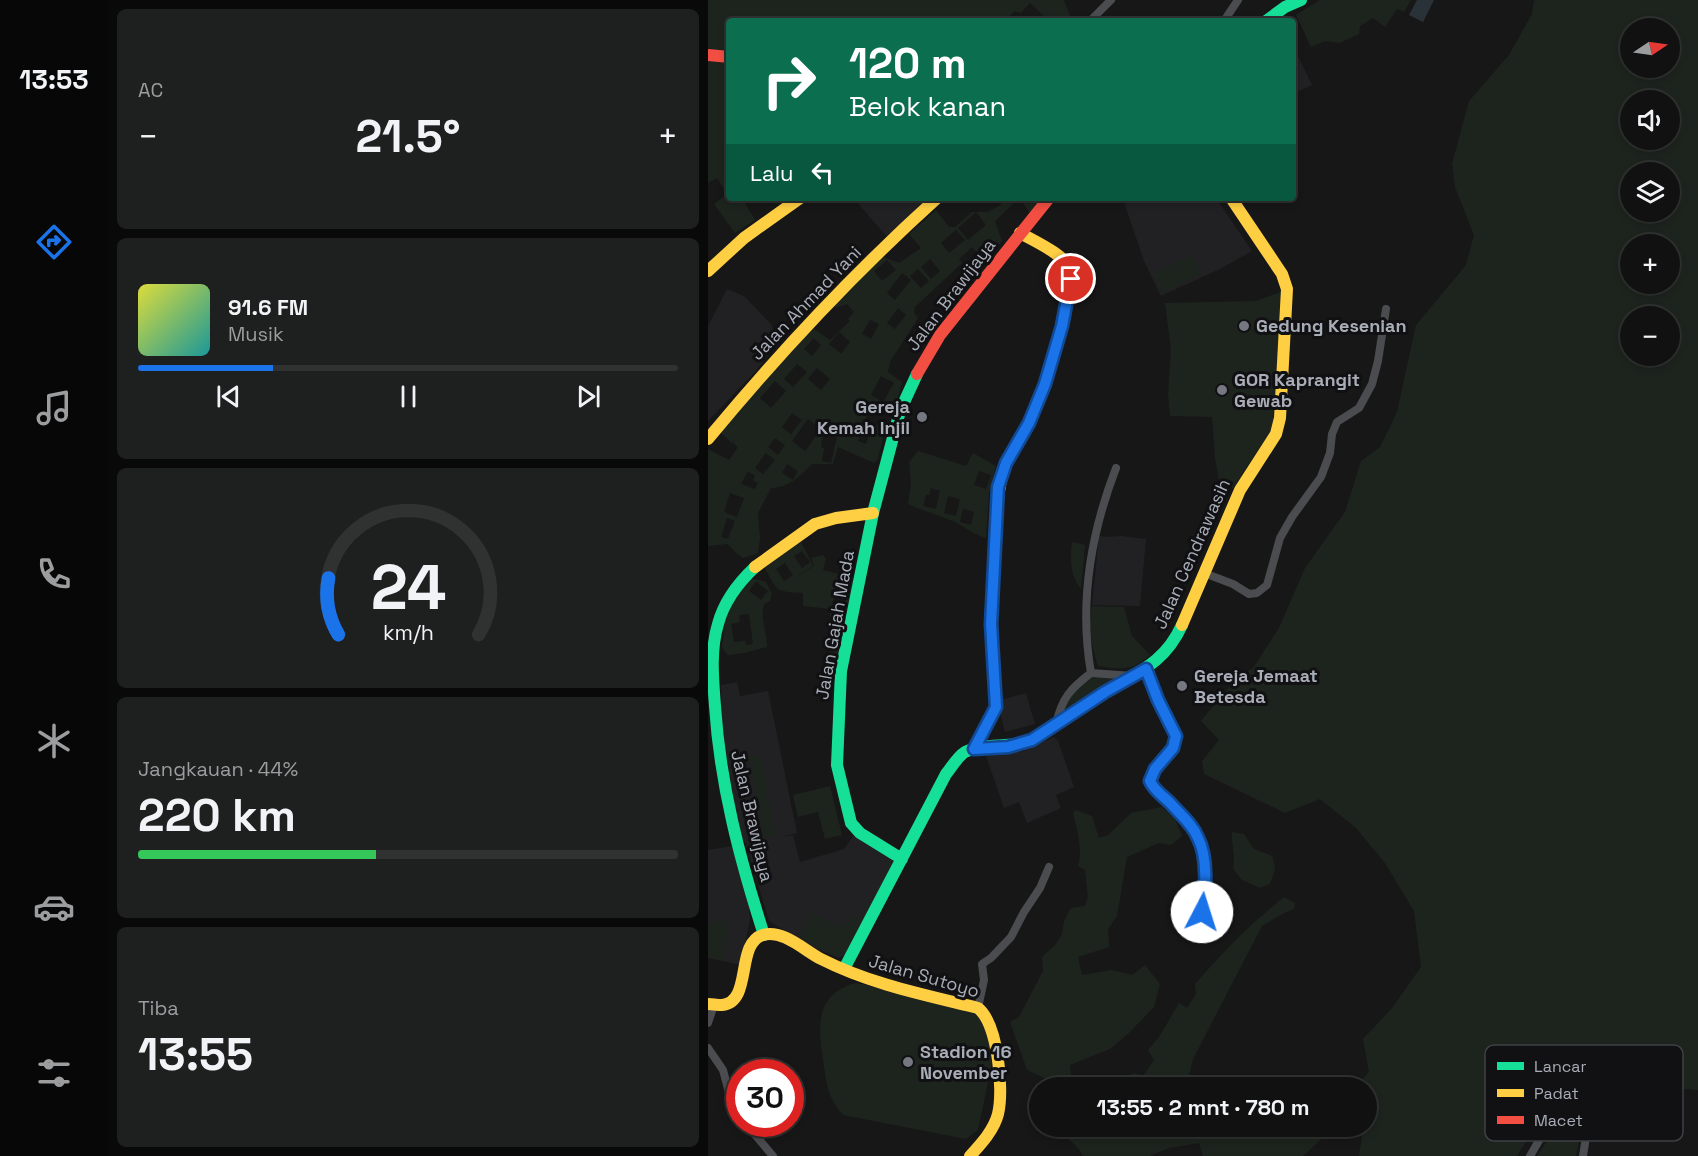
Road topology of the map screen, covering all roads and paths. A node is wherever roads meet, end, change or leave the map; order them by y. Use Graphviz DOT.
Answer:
graph roads {
  1 [pos="1111,0"];
  2 [pos="1301,0"];
  3 [pos="1235,1"];
  4 [pos="1093,18"];
  5 [pos="1226,18"];
  6 [pos="1270,18"];
  7 [pos="708,55"];
  8 [pos="726,57"];
  9 [pos="797,201"];
  10 [pos="934,201"];
  11 [pos="1047,201"];
  12 [pos="1233,201"];
  13 [pos="1020,233"];
  14 [pos="708,271"];
  15 [pos="1386,309"];
  16 [pos="708,439"];
  17 [pos="1116,468"];
  18 [pos="873,513"];
  19 [pos="1204,573"];
  20 [pos="1146,669"];
  21 [pos="1091,673"];
  22 [pos="1134,676"];
  23 [pos="1056,724"];
  24 [pos="974,749"];
  25 [pos="902,859"];
  26 [pos="1049,867"];
  27 [pos="1202,912"];
  28 [pos="764,935"];
  29 [pos="844,969"];
  30 [pos="711,1004"];
  31 [pos="978,1008"];
  32 [pos="708,1023"];
  33 [pos="708,1048"];
  34 [pos="726,1081"];
  35 [pos="757,1137"];
  36 [pos="1539,1141"];
  37 [pos="1585,1141"];
  38 [pos="773,1156"];
  39 [pos="970,1156"];
  40 [pos="1530,1156"];
  41 [pos="1583,1156"];
  1 -- 4 [label="street"];
  2 -- 6 [label="main road"];
  3 -- 5 [label="street"];
  7 -- 8 [label="main road"];
  9 -- 14 [label="main road"];
  10 -- 16 [label="main road, Jalan Ahmad Yani"];
  11 -- 13 [label="main road, Jalan Brawijaya"];
  12 -- 19 [label="main road, Jalan Cendrawasih"];
  13 -- 18 [label="main road, Jalan Brawijaya"];
  13 -- 24 [label="main road"];
  15 -- 19 [label="street"];
  17 -- 21 [label="street"];
  18 -- 25 [label="main road, Jalan Gajah Mada"];
  18 -- 28 [label="main road, Jalan Brawijaya"];
  19 -- 20 [label="main road, Jalan Cendrawasih"];
  20 -- 22 [label="main road, Jalan Cendrawasih"];
  20 -- 27 [label="street"];
  21 -- 22 [label="street"];
  21 -- 23 [label="street"];
  22 -- 23 [label="main road, Jalan Cendrawasih"];
  23 -- 24 [label="main road, Jalan Cendrawasih"];
  24 -- 25 [label="main road"];
  25 -- 29 [label="main road"];
  26 -- 31 [label="street"];
  28 -- 29 [label="main road, Jalan Sutoyo"];
  28 -- 30 [label="main road"];
  29 -- 31 [label="main road, Jalan Sutoyo"];
  30 -- 32 [label="street"];
  31 -- 39 [label="main road, Jalan Sutoyo"];
  33 -- 34 [label="street"];
  35 -- 38 [label="street"];
  36 -- 40 [label="street"];
  37 -- 41 [label="street"];
}
